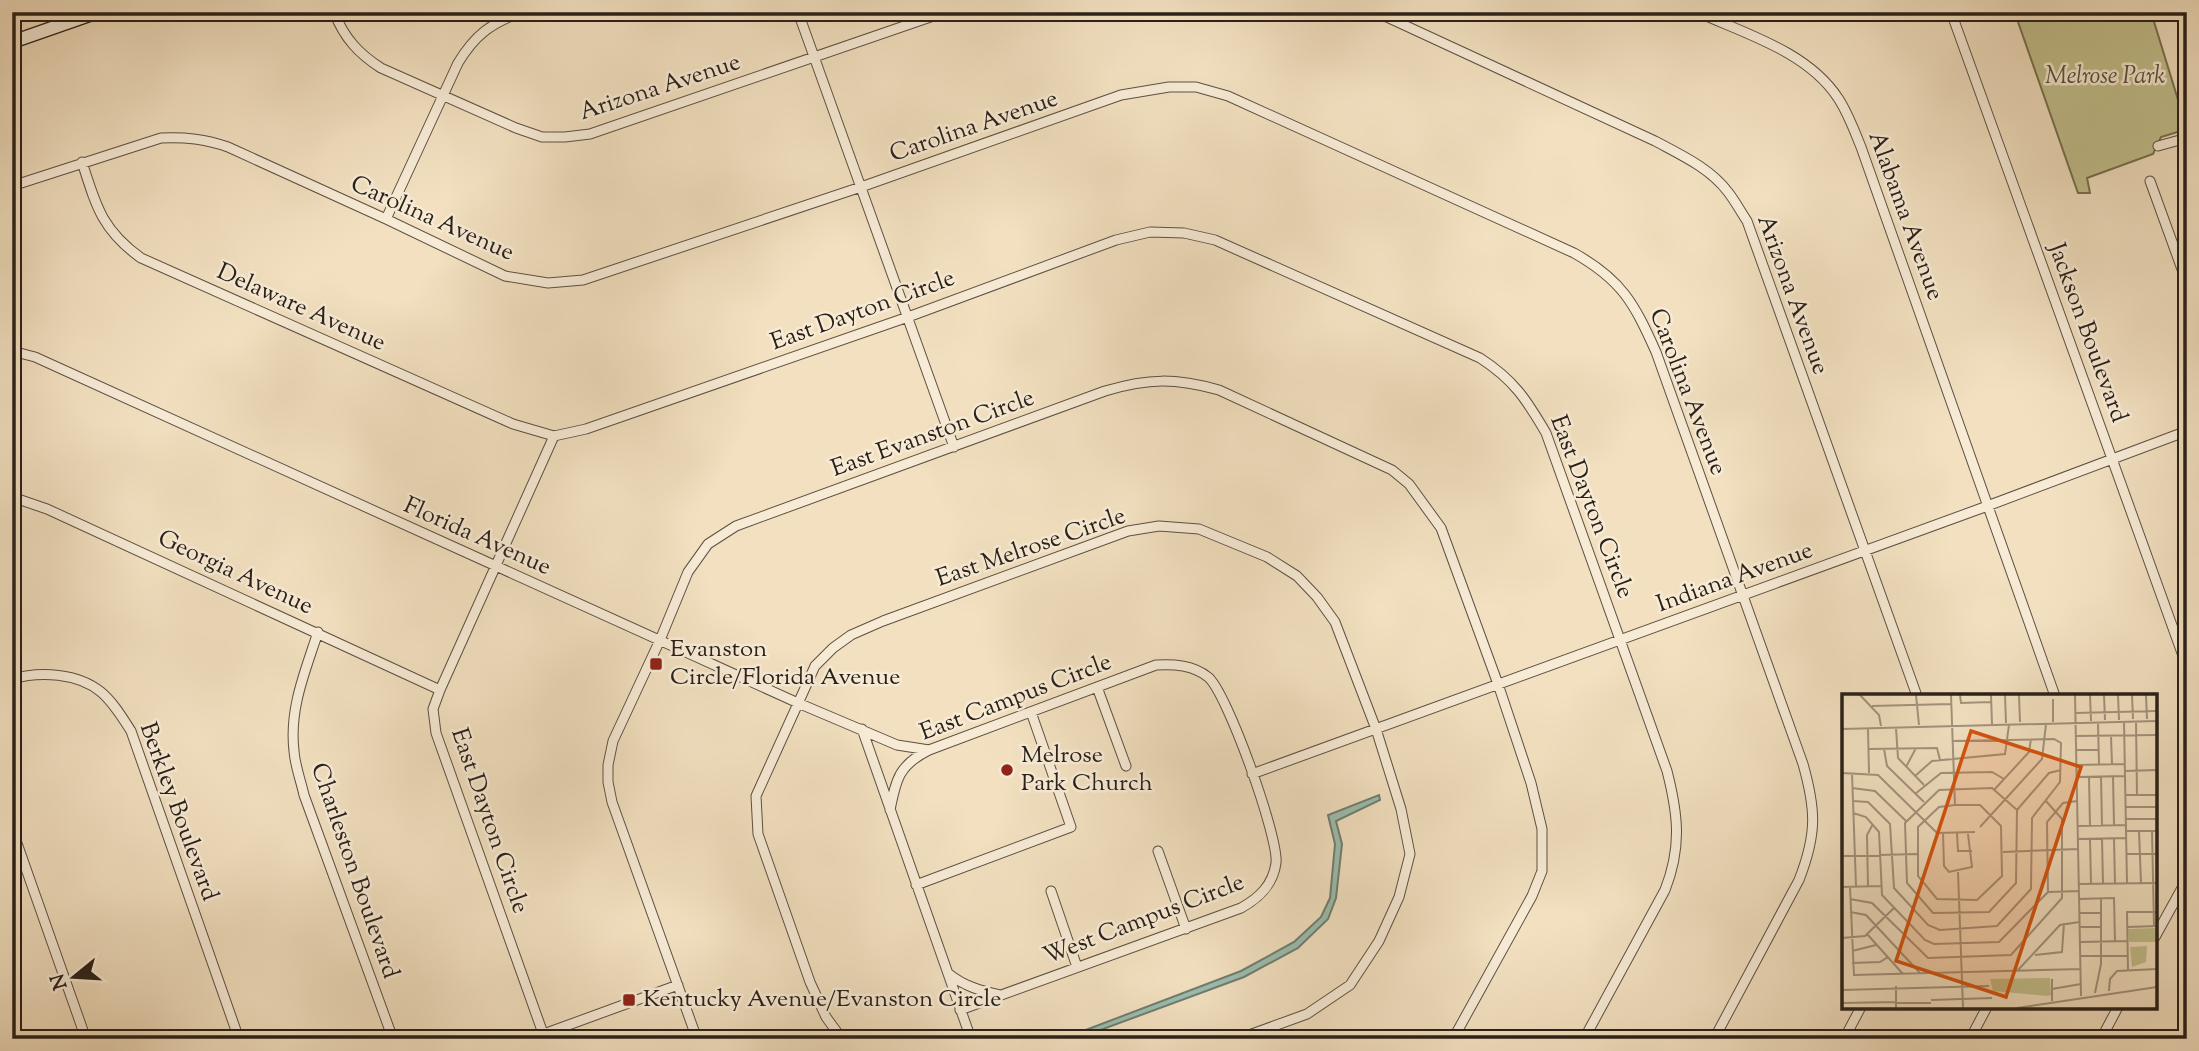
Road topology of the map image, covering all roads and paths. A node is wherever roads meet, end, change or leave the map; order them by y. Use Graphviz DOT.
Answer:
graph roads {
  1 [pos="97,12"];
  2 [pos="334,12"];
  3 [pos="521,12"];
  4 [pos="798,12"];
  5 [pos="945,12"];
  6 [pos="1376,12"];
  7 [pos="1698,12"];
  8 [pos="1951,12"];
  9 [pos="12,42"];
  10 [pos="814,58"];
  11 [pos="443,97"];
  12 [pos="2187,138"];
  13 [pos="2158,146"];
  14 [pos="82,162"];
  15 [pos="2150,181"];
  16 [pos="12,186"];
  17 [pos="861,187"];
  18 [pos="386,219"];
  19 [pos="2187,283"];
  20 [pos="908,317"];
  21 [pos="12,351"];
  22 [pos="2187,431"];
  23 [pos="554,436"];
  24 [pos="954,447"];
  25 [pos="2112,458"];
  26 [pos="12,497"];
  27 [pos="1988,506"];
  28 [pos="1864,551"];
  29 [pos="495,566"];
  30 [pos="1742,596"];
  31 [pos="318,632"];
  32 [pos="660,640"];
  33 [pos="1620,640"];
  34 [pos="2187,667"];
  35 [pos="12,679"];
  36 [pos="1498,684"];
  37 [pos="1097,687"];
  38 [pos="440,690"];
  39 [pos="1916,694"];
  40 [pos="2054,694"];
  41 [pos="798,703"];
  42 [pos="1031,712"];
  43 [pos="862,729"];
  44 [pos="1376,729"];
  45 [pos="929,750"];
  46 [pos="1126,766"];
  47 [pos="1252,774"];
  48 [pos="890,810"];
  49 [pos="12,829"];
  50 [pos="1158,851"];
  51 [pos="2187,879"];
  52 [pos="916,885"];
  53 [pos="1051,891"];
  54 [pos="1186,929"];
  55 [pos="2157,933"];
  56 [pos="1077,967"];
  57 [pos="947,973"];
  58 [pos="678,985"];
  59 [pos="1001,995"];
  60 [pos="1860,1009"];
  61 [pos="1986,1009"];
  62 [pos="2117,1009"];
  63 [pos="960,1010"];
  64 [pos="544,1036"];
  65 [pos="86,1039"];
  66 [pos="239,1039"];
  67 [pos="393,1039"];
  68 [pos="530,1039"];
  69 [pos="697,1039"];
  70 [pos="842,1039"];
  71 [pos="971,1039"];
  72 [pos="1238,1039"];
  73 [pos="1453,1039"];
  74 [pos="1584,1039"];
  75 [pos="1714,1039"];
  76 [pos="1844,1039"];
  77 [pos="1970,1039"];
  78 [pos="2101,1039"];
  1 -- 9 [label="main road"];
  2 -- 11 [label="street, Arizona Avenue"];
  3 -- 11 [label="street"];
  4 -- 10 [label="street"];
  5 -- 10 [label="street, Arizona Avenue"];
  6 -- 28 [label="street, Arizona Avenue"];
  7 -- 27 [label="street, Alabama Avenue"];
  8 -- 25 [label="street, Jackson Boulevard"];
  10 -- 11 [label="street, Arizona Avenue"];
  10 -- 17 [label="street"];
  11 -- 18 [label="street"];
  12 -- 13 [label="street"];
  14 -- 16 [label="street, Carolina Avenue"];
  14 -- 18 [label="street, Carolina Avenue"];
  14 -- 23 [label="street, Delaware Avenue"];
  15 -- 19 [label="street"];
  17 -- 18 [label="street, Carolina Avenue"];
  17 -- 20 [label="street"];
  17 -- 30 [label="street, Carolina Avenue"];
  20 -- 23 [label="street, East Dayton Circle"];
  20 -- 24 [label="street"];
  20 -- 33 [label="street, East Dayton Circle"];
  21 -- 29 [label="street, Florida Avenue"];
  22 -- 25 [label="street, Indiana Avenue"];
  23 -- 29 [label="street, East Dayton Circle"];
  24 -- 32 [label="street, East Evanston Circle"];
  24 -- 36 [label="street, East Evanston Circle"];
  25 -- 27 [label="street, Indiana Avenue"];
  25 -- 34 [label="street, Jackson Boulevard"];
  26 -- 31 [label="street, Georgia Avenue"];
  27 -- 28 [label="street, Indiana Avenue"];
  27 -- 40 [label="street, Alabama Avenue"];
  28 -- 30 [label="street, Indiana Avenue"];
  28 -- 39 [label="street, Arizona Avenue"];
  29 -- 32 [label="street, Florida Avenue"];
  29 -- 38 [label="street, East Dayton Circle"];
  30 -- 33 [label="street, Indiana Avenue"];
  30 -- 75 [label="street, Carolina Avenue"];
  31 -- 38 [label="street, Georgia Avenue"];
  31 -- 67 [label="street, Charleston Boulevard"];
  32 -- 41 [label="street, Florida Avenue"];
  32 -- 58 [label="street, East Evanston Circle"];
  33 -- 36 [label="street, Indiana Avenue"];
  33 -- 74 [label="street, East Dayton Circle"];
  35 -- 66 [label="street, Berkley Boulevard"];
  36 -- 44 [label="street, Indiana Avenue"];
  36 -- 73 [label="street, East Evanston Circle"];
  37 -- 42 [label="street, East Campus Circle"];
  37 -- 46 [label="street"];
  37 -- 47 [label="street, East Campus Circle"];
  38 -- 64 [label="street, East Dayton Circle"];
  41 -- 43 [label="street, Florida Avenue"];
  41 -- 44 [label="street, East Melrose Circle"];
  41 -- 70 [label="street, East Melrose Circle"];
  42 -- 45 [label="street, East Campus Circle"];
  42 -- 52 [label="street"];
  43 -- 45 [label="street, Florida Avenue"];
  43 -- 48 [label="street"];
  44 -- 47 [label="street, Indiana Avenue"];
  44 -- 72 [label="street, East Melrose Circle"];
  45 -- 48 [label="street, East Campus Circle"];
  47 -- 54 [label="street, West Campus Circle"];
  48 -- 52 [label="street"];
  49 -- 65 [label="street"];
  50 -- 54 [label="street"];
  51 -- 55 [label="street"];
  52 -- 57 [label="street"];
  53 -- 56 [label="street"];
  54 -- 56 [label="street, West Campus Circle"];
  56 -- 59 [label="street, West Campus Circle"];
  57 -- 59 [label="street"];
  57 -- 63 [label="street"];
  58 -- 64 [label="street"];
  58 -- 69 [label="street, East Evanston Circle"];
  59 -- 63 [label="street, West Campus Circle"];
  60 -- 76 [label="street"];
  61 -- 77 [label="street"];
  62 -- 78 [label="street"];
  63 -- 71 [label="street"];
  64 -- 68 [label="street"];
}
